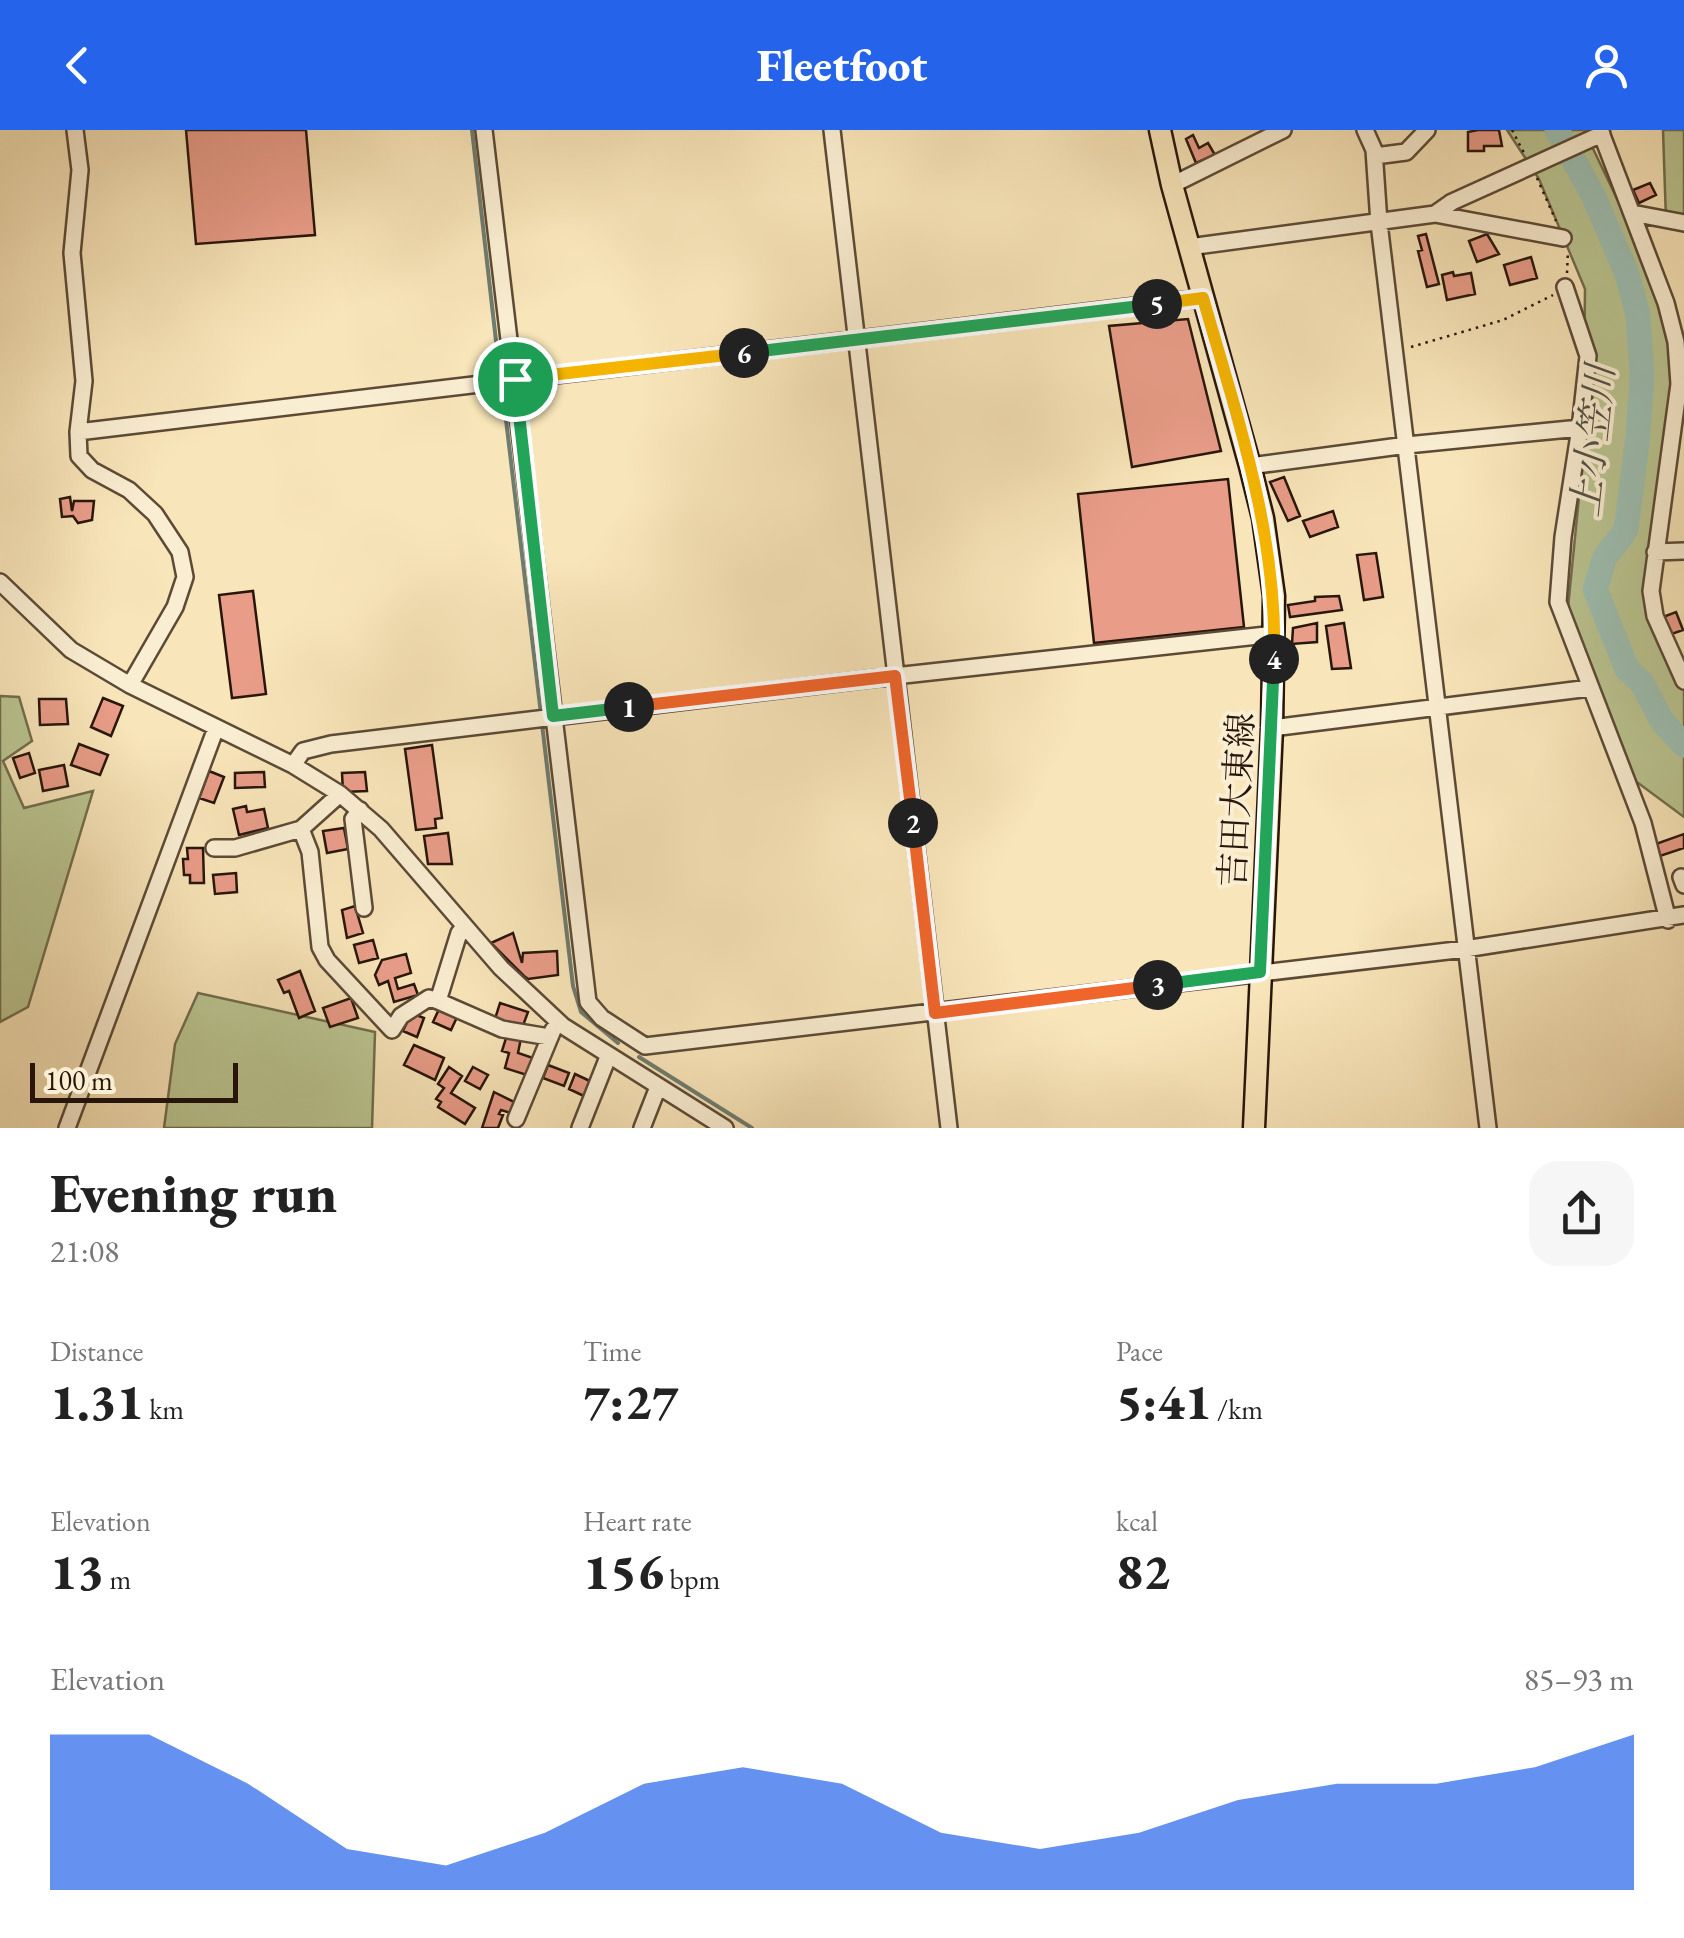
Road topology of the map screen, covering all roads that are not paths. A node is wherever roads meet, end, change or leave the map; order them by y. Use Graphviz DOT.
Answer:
graph roads {
  1 [pos="75,130"];
  2 [pos="484,130"];
  3 [pos="832,130"];
  4 [pos="1160,130"];
  5 [pos="1282,130"];
  6 [pos="1365,130"];
  7 [pos="1427,130"];
  8 [pos="1597,134"];
  9 [pos="1375,156"];
  10 [pos="1172,186"];
  11 [pos="1632,213"];
  12 [pos="1435,214"];
  13 [pos="1379,223"];
  14 [pos="1684,223"];
  15 [pos="1564,238"];
  16 [pos="1190,247"];
  17 [pos="1565,286"];
  18 [pos="1203,298"];
  19 [pos="857,340"];
  20 [pos="505,380"];
  21 [pos="1580,428"];
  22 [pos="78,432"];
  23 [pos="1408,445"];
  24 [pos="1250,466"];
  25 [pos="1655,552"];
  26 [pos="1684,552"];
  27 [pos="0,582"];
  28 [pos="1275,634"];
  29 [pos="895,676"];
  30 [pos="1684,681"];
  31 [pos="130,686"];
  32 [pos="1590,688"];
  33 [pos="1438,708"];
  34 [pos="545,717"];
  35 [pos="216,728"];
  36 [pos="1272,728"];
  37 [pos="293,765"];
  38 [pos="340,794"];
  39 [pos="360,810"];
  40 [pos="301,829"];
  41 [pos="214,848"];
  42 [pos="364,908"];
  43 [pos="1675,920"];
  44 [pos="464,926"];
  45 [pos="1465,949"];
  46 [pos="1260,972"];
  47 [pos="438,1000"];
  48 [pos="935,1013"];
  49 [pos="558,1022"];
  50 [pos="549,1037"];
  51 [pos="636,1040"];
  52 [pos="614,1060"];
  53 [pos="658,1087"];
  54 [pos="516,1119"];
  55 [pos="67,1128"];
  56 [pos="580,1128"];
  57 [pos="642,1128"];
  58 [pos="724,1128"];
  59 [pos="948,1128"];
  60 [pos="1254,1128"];
  61 [pos="1488,1128"];
  1 -- 22 [label="street"];
  2 -- 20 [label="street"];
  3 -- 19 [label="street"];
  4 -- 10 [label="main road, 吉田大東線"];
  5 -- 10 [label="street"];
  6 -- 9 [label="street"];
  7 -- 9 [label="street"];
  8 -- 11 [label="street"];
  8 -- 12 [label="street"];
  9 -- 13 [label="street"];
  10 -- 16 [label="main road, 吉田大東線"];
  11 -- 14 [label="street"];
  11 -- 25 [label="street"];
  12 -- 13 [label="street"];
  12 -- 15 [label="street"];
  13 -- 16 [label="street"];
  13 -- 23 [label="street"];
  16 -- 18 [label="main road, 吉田大東線"];
  17 -- 21 [label="street"];
  18 -- 19 [label="street"];
  18 -- 24 [label="main road, 吉田大東線"];
  19 -- 20 [label="street"];
  19 -- 29 [label="street"];
  20 -- 22 [label="street"];
  20 -- 34 [label="street"];
  21 -- 23 [label="street"];
  21 -- 32 [label="street"];
  22 -- 31 [label="street"];
  23 -- 24 [label="street"];
  23 -- 33 [label="street"];
  24 -- 28 [label="main road, 吉田大東線"];
  25 -- 26 [label="street"];
  25 -- 30 [label="street"];
  27 -- 31 [label="street"];
  28 -- 29 [label="street"];
  28 -- 36 [label="main road, 吉田大東線"];
  29 -- 34 [label="street"];
  29 -- 48 [label="street"];
  31 -- 35 [label="street"];
  32 -- 33 [label="street"];
  32 -- 43 [label="street"];
  33 -- 36 [label="street"];
  33 -- 45 [label="street"];
  34 -- 37 [label="street"];
  34 -- 51 [label="street"];
  35 -- 37 [label="street"];
  35 -- 55 [label="street"];
  36 -- 46 [label="main road, 吉田大東線"];
  37 -- 38 [label="street"];
  38 -- 39 [label="street"];
  38 -- 40 [label="street"];
  39 -- 42 [label="street"];
  39 -- 44 [label="street"];
  40 -- 41 [label="street"];
  40 -- 47 [label="street"];
  43 -- 45 [label="street"];
  44 -- 47 [label="street"];
  44 -- 49 [label="street"];
  45 -- 46 [label="street"];
  45 -- 61 [label="street"];
  46 -- 48 [label="street"];
  46 -- 60 [label="main road, 吉田大東線"];
  47 -- 50 [label="street"];
  48 -- 51 [label="street"];
  48 -- 59 [label="street"];
  49 -- 50 [label="street"];
  49 -- 52 [label="street"];
  50 -- 54 [label="street"];
  51 -- 52 [label="street"];
  52 -- 53 [label="street"];
  52 -- 56 [label="street"];
  53 -- 57 [label="street"];
  53 -- 58 [label="street"];
}
